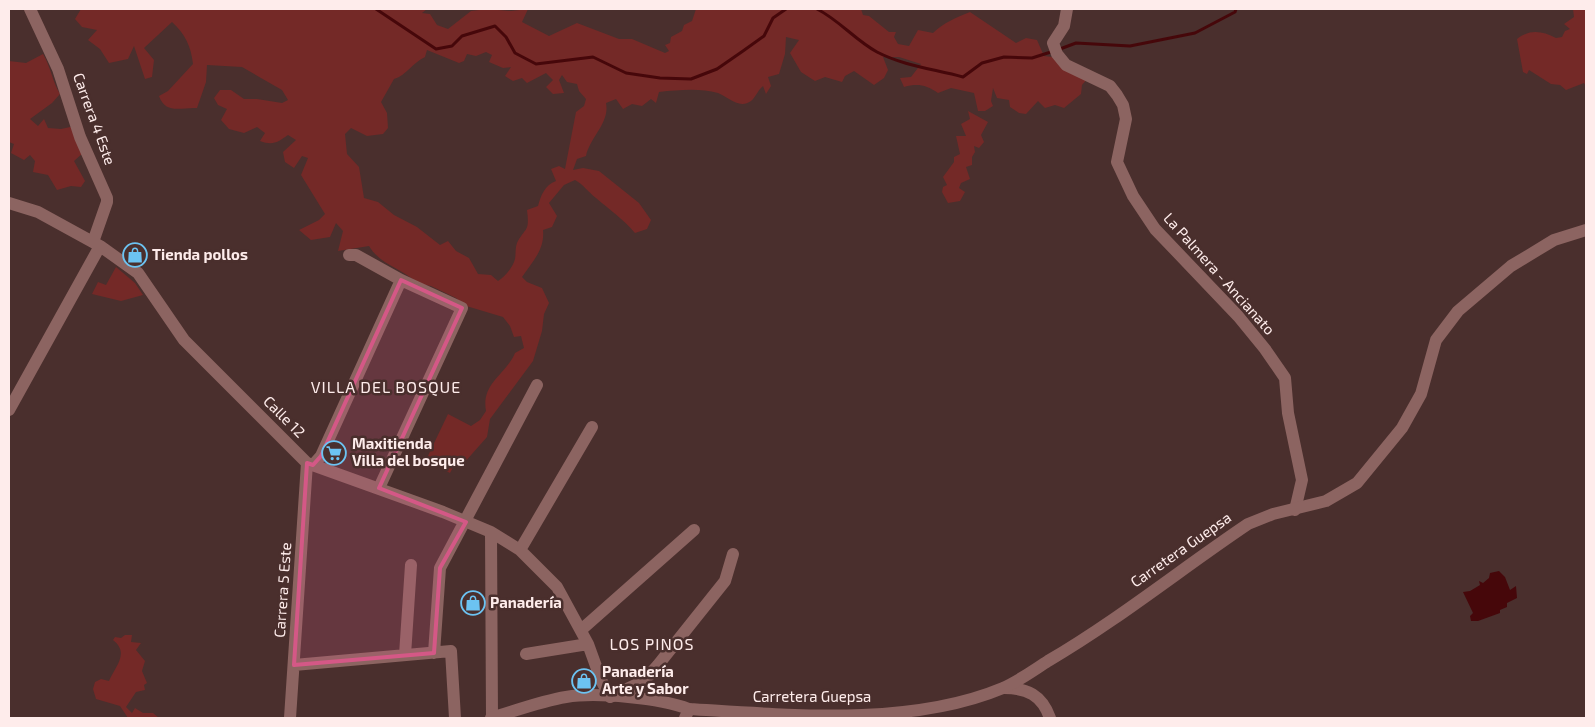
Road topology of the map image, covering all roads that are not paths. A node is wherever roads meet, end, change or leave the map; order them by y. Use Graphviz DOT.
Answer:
graph roads {
  1 [pos="30,9"];
  2 [pos="1067,9"];
  3 [pos="9,203"];
  4 [pos="1586,230"];
  5 [pos="97,244"];
  6 [pos="348,255"];
  7 [pos="401,280"];
  8 [pos="537,385"];
  9 [pos="9,410"];
  10 [pos="592,427"];
  11 [pos="310,464"];
  12 [pos="379,488"];
  13 [pos="1295,510"];
  14 [pos="466,522"];
  15 [pos="694,530"];
  16 [pos="491,532"];
  17 [pos="520,550"];
  18 [pos="733,554"];
  19 [pos="411,565"];
  20 [pos="581,630"];
  21 [pos="588,644"];
  22 [pos="434,653"];
  23 [pos="526,654"];
  24 [pos="405,655"];
  25 [pos="294,664"];
  26 [pos="1004,688"];
  27 [pos="610,697"];
  28 [pos="687,714"];
  29 [pos="290,718"];
  30 [pos="455,718"];
  31 [pos="492,718"];
  32 [pos="1050,718"];
  1 -- 5 [label="street, Carrera 4 Este"];
  2 -- 13 [label="street, La Palmera - Ancianato"];
  3 -- 5 [label="street, Calle 12"];
  4 -- 13 [label="street, Carretera Guepsa"];
  5 -- 9 [label="street, Carrera 4 Este"];
  5 -- 11 [label="street, Calle 12"];
  6 -- 7 [label="street"];
  7 -- 11 [label="street, Carrera 5 Este"];
  7 -- 12 [label="street"];
  8 -- 14 [label="street"];
  10 -- 17 [label="street"];
  11 -- 12 [label="street, Calle 12"];
  11 -- 25 [label="street, Carrera 5 Este"];
  12 -- 14 [label="street, Calle 12"];
  13 -- 26 [label="street, Carretera Guepsa"];
  14 -- 16 [label="street, Calle 12"];
  14 -- 22 [label="street"];
  15 -- 20 [label="street"];
  16 -- 17 [label="street, Calle 12"];
  16 -- 31 [label="street"];
  17 -- 20 [label="street, Calle 12"];
  18 -- 27 [label="street"];
  19 -- 24 [label="street"];
  20 -- 21 [label="street, Calle 12"];
  21 -- 23 [label="street"];
  21 -- 27 [label="street, Calle 12"];
  22 -- 24 [label="street"];
  22 -- 30 [label="street"];
  24 -- 25 [label="street"];
  25 -- 29 [label="street, Carrera 5 Este"];
  26 -- 28 [label="street, Carretera Guepsa"];
  26 -- 32 [label="street"];
  27 -- 28 [label="street"];
  27 -- 31 [label="street"];
}
